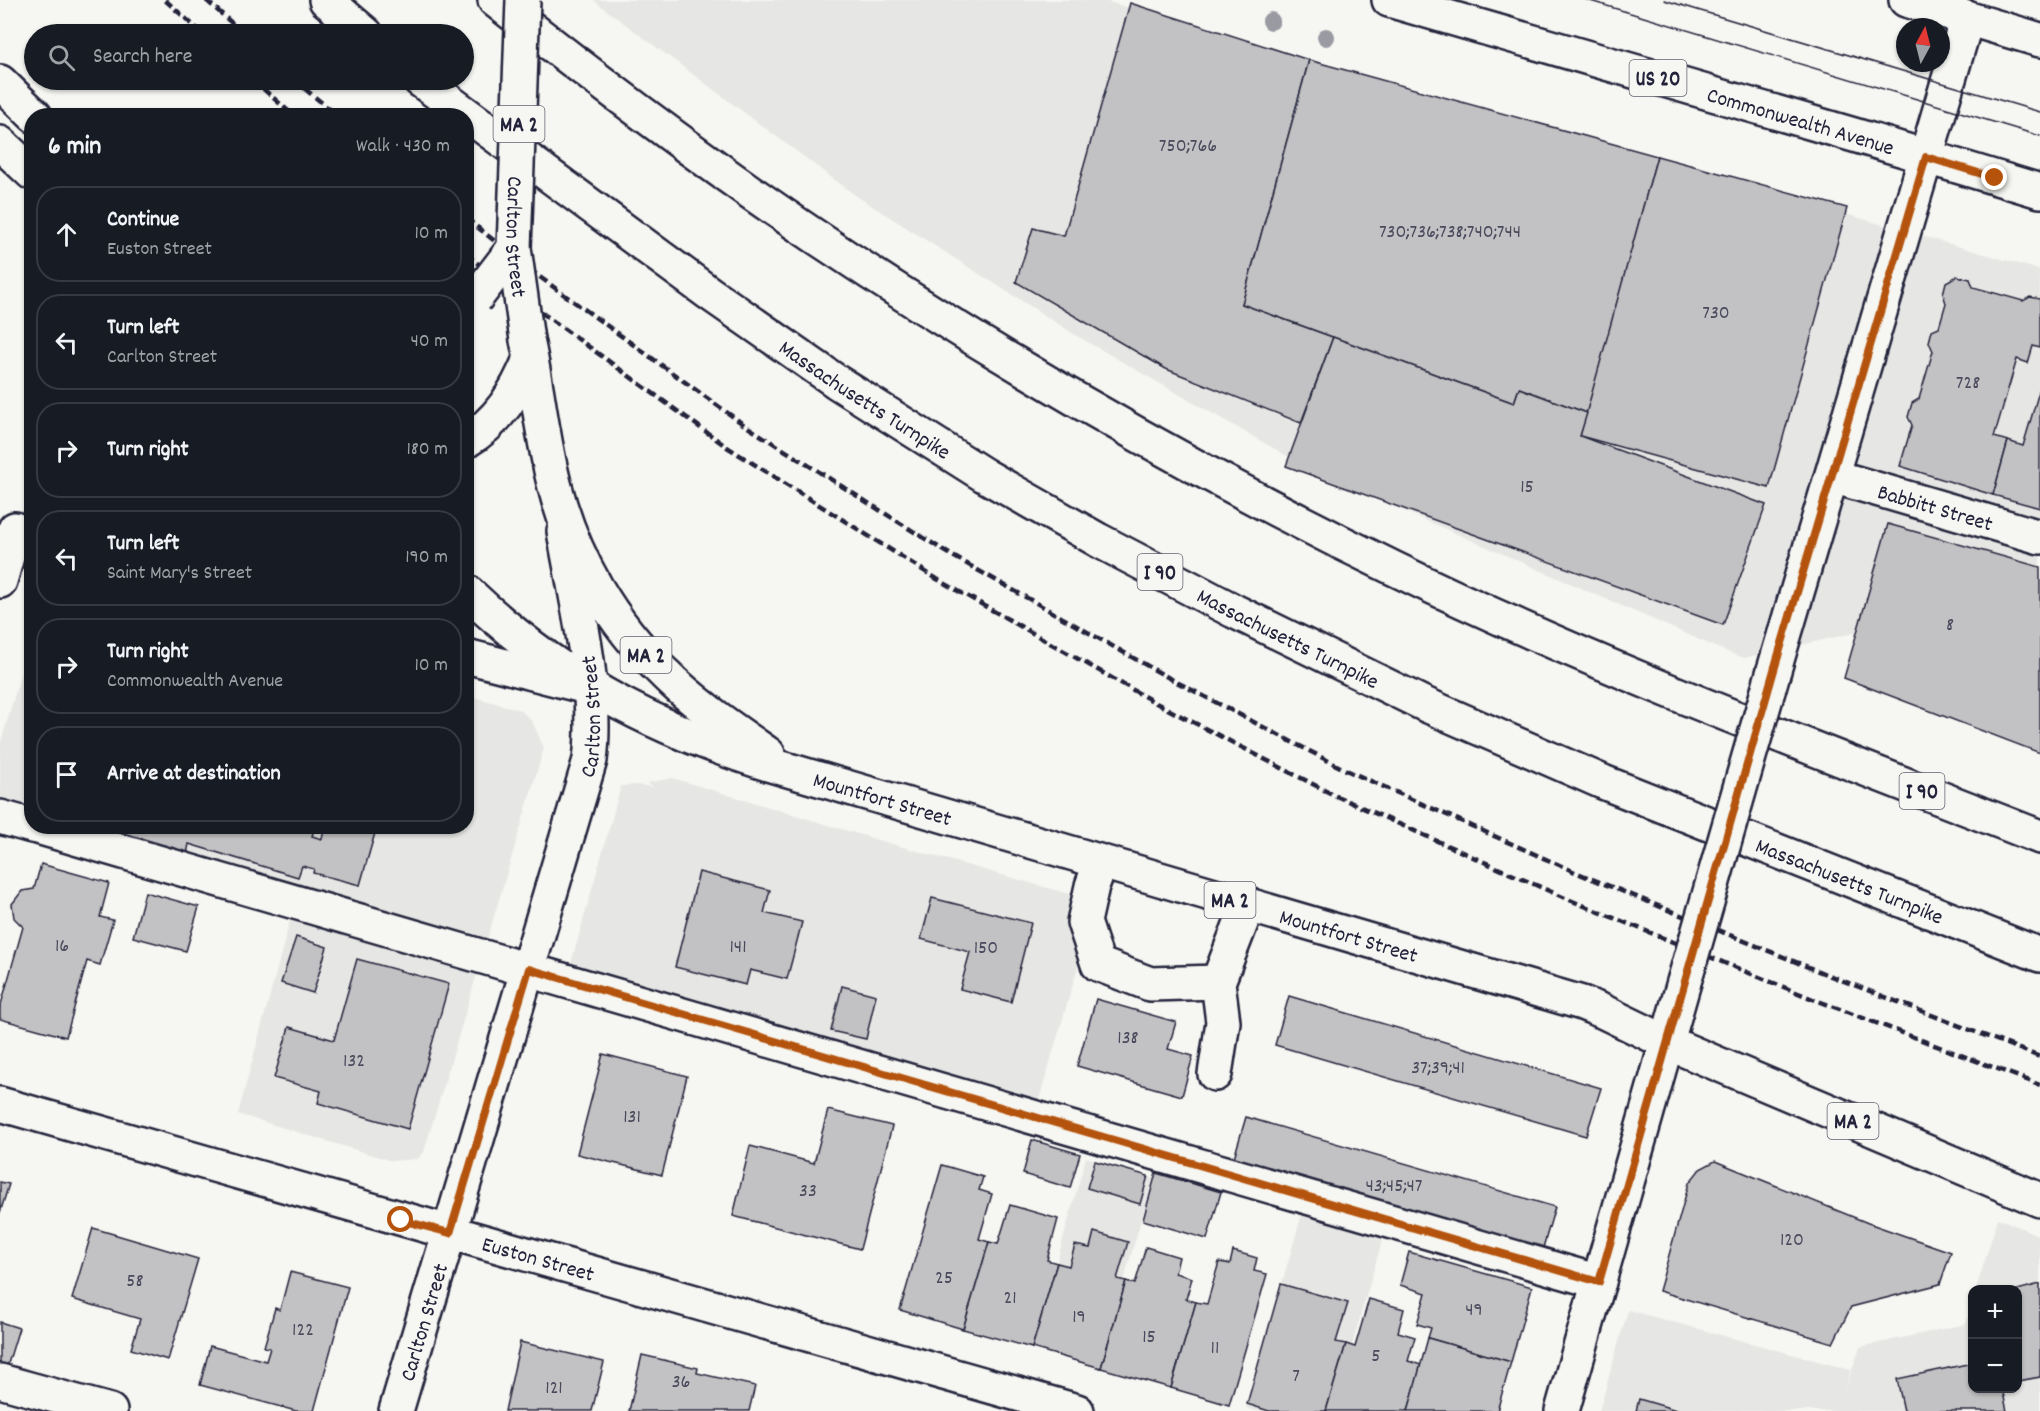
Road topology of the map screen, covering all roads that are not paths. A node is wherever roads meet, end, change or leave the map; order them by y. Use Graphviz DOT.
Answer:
graph roads {
  1 [pos="326,0"];
  2 [pos="495,0"];
  3 [pos="523,0"];
  4 [pos="1389,0"];
  5 [pos="1906,0"];
  6 [pos="1967,18"];
  7 [pos="354,24"];
  8 [pos="2040,40"];
  9 [pos="0,82"];
  10 [pos="434,90"];
  11 [pos="27,108"];
  12 [pos="458,108"];
  13 [pos="474,120"];
  14 [pos="0,143"];
  15 [pos="1926,157"];
  16 [pos="24,166"];
  17 [pos="2040,191"];
  18 [pos="514,248"];
  19 [pos="474,300"];
  20 [pos="528,349"];
  21 [pos="474,435"];
  22 [pos="1832,476"];
  23 [pos="557,497"];
  24 [pos="16,529"];
  25 [pos="2040,537"];
  26 [pos="0,580"];
  27 [pos="474,598"];
  28 [pos="474,658"];
  29 [pos="589,687"];
  30 [pos="789,769"];
  31 [pos="0,816"];
  32 [pos="24,823"];
  33 [pos="61,834"];
  34 [pos="2040,837"];
  35 [pos="1101,862"];
  36 [pos="1248,905"];
  37 [pos="2040,955"];
  38 [pos="529,969"];
  39 [pos="1218,982"];
  40 [pos="1666,1042"];
  41 [pos="1215,1074"];
  42 [pos="0,1104"];
  43 [pos="2040,1200"];
  44 [pos="450,1233"];
  45 [pos="1599,1282"];
  46 [pos="0,1381"];
  47 [pos="110,1411"];
  48 [pos="396,1411"];
  49 [pos="1077,1411"];
  50 [pos="1562,1411"];
  1 -- 7 [label="main road"];
  2 -- 34 [label="main road, I 90"];
  3 -- 18 [label="main road, Carlton Street / MA 2, bridge"];
  4 -- 15 [label="main road, Commonwealth Avenue / US 20"];
  5 -- 6 [label="main road"];
  6 -- 8 [label="main road"];
  6 -- 15 [label="main road"];
  9 -- 11 [label="main road"];
  10 -- 12 [label="main road, Massachusetts Turnpike / I 90"];
  13 -- 37 [label="main road, Massachusetts Turnpike / I 90"];
  14 -- 16 [label="main road"];
  15 -- 17 [label="main road, Commonwealth Avenue / US 20"];
  15 -- 22 [label="main road"];
  18 -- 19 [label="main road, bridge"];
  18 -- 20 [label="main road, Carlton Street / MA 2, bridge"];
  20 -- 21 [label="main road"];
  20 -- 23 [label="main road, Carlton Street / MA 2"];
  22 -- 25 [label="main road, Babbitt Street"];
  22 -- 40 [label="main road, bridge"];
  23 -- 29 [label="main road, Carlton Street"];
  23 -- 30 [label="main road, MA 2"];
  24 -- 26 [label="main road"];
  27 -- 29 [label="main road, Mountfort Street / MA 2"];
  28 -- 29 [label="main road"];
  29 -- 30 [label="main road, Mountfort Street / MA 2"];
  29 -- 38 [label="main road, Carlton Street"];
  30 -- 35 [label="main road, Mountfort Street / MA 2"];
  31 -- 32 [label="main road"];
  33 -- 38 [label="main road"];
  35 -- 36 [label="main road, Mountfort Street / MA 2"];
  35 -- 39 [label="main road"];
  36 -- 39 [label="main road"];
  36 -- 40 [label="main road, Mountfort Street / MA 2"];
  38 -- 44 [label="main road, Carlton Street"];
  38 -- 45 [label="main road"];
  39 -- 41 [label="main road"];
  40 -- 43 [label="main road, Mountfort Street / MA 2"];
  40 -- 45 [label="main road"];
  42 -- 44 [label="main road, Euston Street"];
  44 -- 48 [label="main road, Carlton Street"];
  44 -- 49 [label="main road, Euston Street"];
  45 -- 50 [label="main road"];
  46 -- 47 [label="main road"];
}
